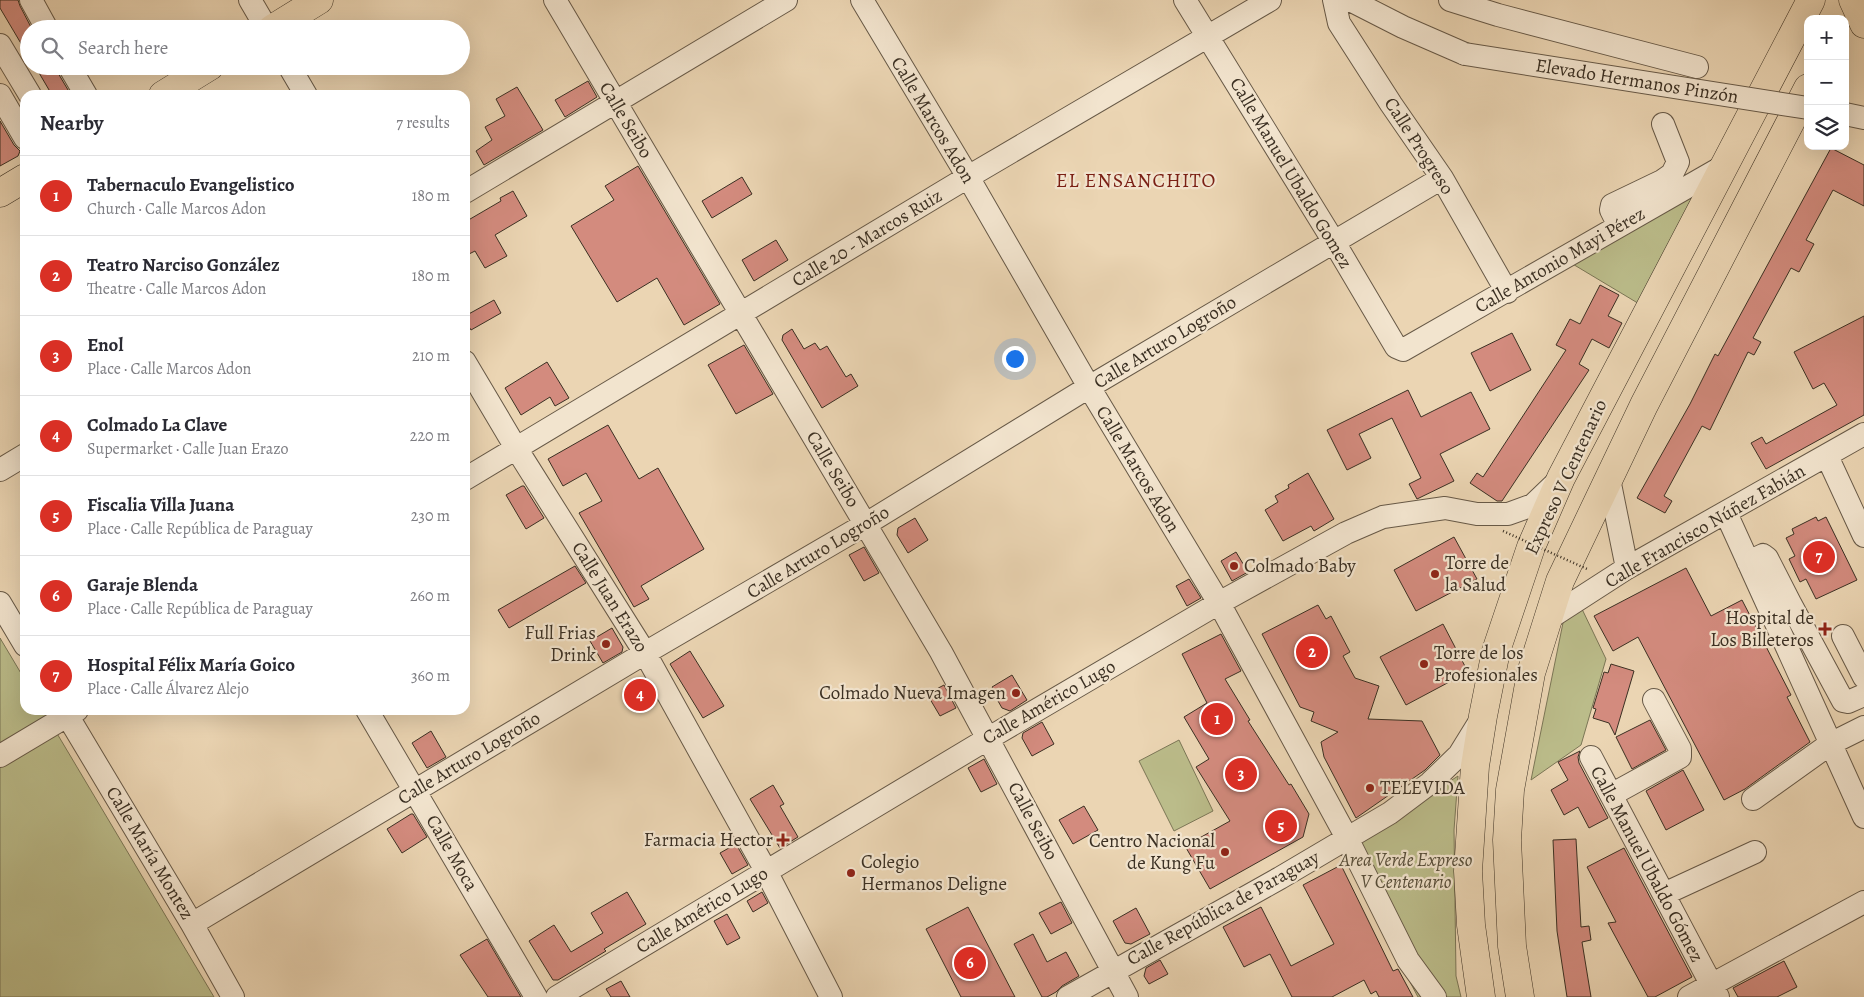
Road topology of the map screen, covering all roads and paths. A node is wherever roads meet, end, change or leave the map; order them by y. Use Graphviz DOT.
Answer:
graph roads {
  1 [pos="31,0"];
  2 [pos="250,0"];
  3 [pos="319,0"];
  4 [pos="555,0"];
  5 [pos="786,0"];
  6 [pos="862,0"];
  7 [pos="1185,0"];
  8 [pos="1270,0"];
  9 [pos="1334,0"];
  10 [pos="1350,0"];
  11 [pos="1450,0"];
  12 [pos="1811,0"];
  13 [pos="1853,0"];
  14 [pos="1846,15"];
  15 [pos="42,20"];
  16 [pos="262,20"];
  17 [pos="287,20"];
  18 [pos="1864,24"];
  19 [pos="1208,37"];
  20 [pos="0,45"];
  21 [pos="1697,67"];
  22 [pos="74,75"];
  23 [pos="195,75"];
  24 [pos="294,75"];
  25 [pos="27,90"];
  26 [pos="83,90"];
  27 [pos="170,90"];
  28 [pos="303,90"];
  29 [pos="20,92"];
  30 [pos="1804,96"];
  31 [pos="1,97"];
  32 [pos="616,102"];
  33 [pos="1804,107"];
  34 [pos="1849,115"];
  35 [pos="1864,118"];
  36 [pos="1663,124"];
  37 [pos="20,129"];
  38 [pos="1724,166"];
  39 [pos="968,177"];
  40 [pos="1442,178"];
  41 [pos="20,181"];
  42 [pos="470,189"];
  43 [pos="0,193"];
  44 [pos="1619,226"];
  45 [pos="1334,242"];
  46 [pos="1506,292"];
  47 [pos="741,314"];
  48 [pos="1396,347"];
  49 [pos="470,370"];
  50 [pos="1089,387"];
  51 [pos="1864,434"];
  52 [pos="516,448"];
  53 [pos="1827,456"];
  54 [pos="20,458"];
  55 [pos="0,470"];
  56 [pos="470,476"];
  57 [pos="1561,478"];
  58 [pos="1609,479"];
  59 [pos="1726,513"];
  60 [pos="866,524"];
  61 [pos="1503,531"];
  62 [pos="1864,536"];
  63 [pos="1627,568"];
  64 [pos="1587,569"];
  65 [pos="0,603"];
  66 [pos="1219,603"];
  67 [pos="1780,608"];
  68 [pos="1548,619"];
  69 [pos="1842,636"];
  70 [pos="20,637"];
  71 [pos="645,653"];
  72 [pos="1864,677"];
  73 [pos="1864,695"];
  74 [pos="1654,700"];
  75 [pos="64,715"];
  76 [pos="71,715"];
  77 [pos="370,715"];
  78 [pos="1483,716"];
  79 [pos="1864,727"];
  80 [pos="989,738"];
  81 [pos="1830,744"];
  82 [pos="0,756"];
  83 [pos="1591,757"];
  84 [pos="415,790"];
  85 [pos="1611,795"];
  86 [pos="1753,799"];
  87 [pos="1864,817"];
  88 [pos="1347,838"];
  89 [pos="1755,852"];
  90 [pos="766,871"];
  91 [pos="1664,894"];
  92 [pos="1864,902"];
  93 [pos="192,924"];
  94 [pos="1113,970"];
  95 [pos="1714,991"];
  96 [pos="234,997"];
  97 [pos="536,997"];
  98 [pos="557,997"];
  99 [pos="831,997"];
  100 [pos="1068,997"];
  101 [pos="1128,997"];
  102 [pos="1435,997"];
  103 [pos="1481,997"];
  104 [pos="1520,997"];
  105 [pos="1689,997"];
  1 -- 15 [label="street"];
  2 -- 16 [label="street"];
  3 -- 17 [label="main road"];
  4 -- 32 [label="street, Calle Seibo"];
  5 -- 32 [label="street"];
  6 -- 39 [label="street, Calle Marcos Adon"];
  7 -- 19 [label="street, Calle Manuel Ubaldo Gomez"];
  8 -- 19 [label="street, Calle 20 - Marcos Ruiz"];
  9 -- 40 [label="street, Calle Progreso"];
  10 -- 33 [label="street, Elevado Hermanos Pinzón, bridge"];
  11 -- 21 [label="street"];
  12 -- 38 [label="main road, Expreso V Centenario"];
  13 -- 14 [label="main road"];
  13 -- 18 [label="main road"];
  19 -- 39 [label="street, Calle 20 - Marcos Ruiz"];
  19 -- 45 [label="street, Calle Manuel Ubaldo Gomez"];
  20 -- 25 [label="street"];
  22 -- 26 [label="street"];
  23 -- 27 [label="main road"];
  24 -- 28 [label="street"];
  29 -- 31 [label="street"];
  30 -- 58 [label="main road, Expreso V Centenario"];
  31 -- 37 [label="street"];
  32 -- 42 [label="street"];
  32 -- 47 [label="street, Calle Seibo"];
  34 -- 35 [label="street"];
  36 -- 44 [label="street"];
  38 -- 44 [label="street, Calle Antonio Mayi Pérez"];
  38 -- 57 [label="main road, Expreso V Centenario"];
  39 -- 47 [label="street, Calle 20 - Marcos Ruiz"];
  39 -- 50 [label="street, Calle Marcos Adon"];
  40 -- 45 [label="street, Calle Arturo Logroño"];
  40 -- 46 [label="street, Calle Progreso"];
  41 -- 43 [label="main road"];
  44 -- 46 [label="street, Calle Antonio Mayi Pérez"];
  45 -- 48 [label="street, Calle Manuel Ubaldo Gomez"];
  45 -- 50 [label="street, Calle Arturo Logroño"];
  46 -- 48 [label="street, Calle Antonio Mayi Pérez"];
  47 -- 52 [label="street, Calle 20 - Marcos Ruiz"];
  47 -- 60 [label="street, Calle Seibo"];
  49 -- 52 [label="street, Calle Juan Erazo"];
  50 -- 60 [label="street, Calle Arturo Logroño"];
  50 -- 66 [label="street, Calle Marcos Adon"];
  51 -- 53 [label="street, Calle Francisco Núñez Fabián"];
  52 -- 56 [label="street, Calle 20 - Marcos Ruiz"];
  52 -- 71 [label="street, Calle Juan Erazo"];
  53 -- 59 [label="street, Calle Francisco Núñez Fabián"];
  53 -- 62 [label="street"];
  54 -- 55 [label="street"];
  57 -- 66 [label="street, Calle Américo Lugo"];
  57 -- 78 [label="main road, Expreso V Centenario"];
  58 -- 63 [label="street"];
  58 -- 68 [label="main road, Expreso V Centenario"];
  59 -- 63 [label="street, Calle Francisco Núñez Fabián"];
  59 -- 67 [label="street"];
  60 -- 71 [label="street, Calle Arturo Logroño"];
  60 -- 80 [label="street, Calle Seibo"];
  61 -- 64 [label="path, bridge"];
  63 -- 68 [label="street, Calle Francisco Núñez Fabián"];
  65 -- 70 [label="street"];
  66 -- 80 [label="street, Calle Américo Lugo"];
  66 -- 88 [label="street, Calle Marcos Adon"];
  67 -- 73 [label="street"];
  67 -- 81 [label="street"];
  68 -- 104 [label="main road, Expreso V Centenario"];
  69 -- 72 [label="street"];
  71 -- 84 [label="street, Calle Arturo Logroño"];
  71 -- 90 [label="street, Calle Juan Erazo"];
  74 -- 85 [label="street"];
  75 -- 82 [label="street"];
  76 -- 93 [label="street, Calle María Montez"];
  77 -- 84 [label="street, Calle Moca"];
  78 -- 88 [label="street, Calle República de Paraguay"];
  78 -- 103 [label="main road, Expreso V Centenario"];
  79 -- 81 [label="street"];
  80 -- 90 [label="street, Calle Américo Lugo"];
  80 -- 94 [label="street, Calle Seibo"];
  81 -- 86 [label="street"];
  81 -- 87 [label="street"];
  83 -- 85 [label="street, Calle Manuel Ubaldo Gómez"];
  84 -- 93 [label="street, Calle Arturo Logroño"];
  84 -- 97 [label="street, Calle Moca"];
  85 -- 91 [label="street, Calle Manuel Ubaldo Gómez"];
  88 -- 94 [label="street, Calle República de Paraguay"];
  88 -- 102 [label="street"];
  89 -- 91 [label="street"];
  90 -- 98 [label="street, Calle Américo Lugo"];
  90 -- 99 [label="street, Calle Juan Erazo"];
  91 -- 95 [label="street, Calle Manuel Ubaldo Gómez"];
  92 -- 95 [label="street"];
  93 -- 96 [label="street, Calle María Montez"];
  94 -- 100 [label="street, Calle República de Paraguay"];
  94 -- 101 [label="street, Calle Seibo"];
  95 -- 105 [label="street"];
}
